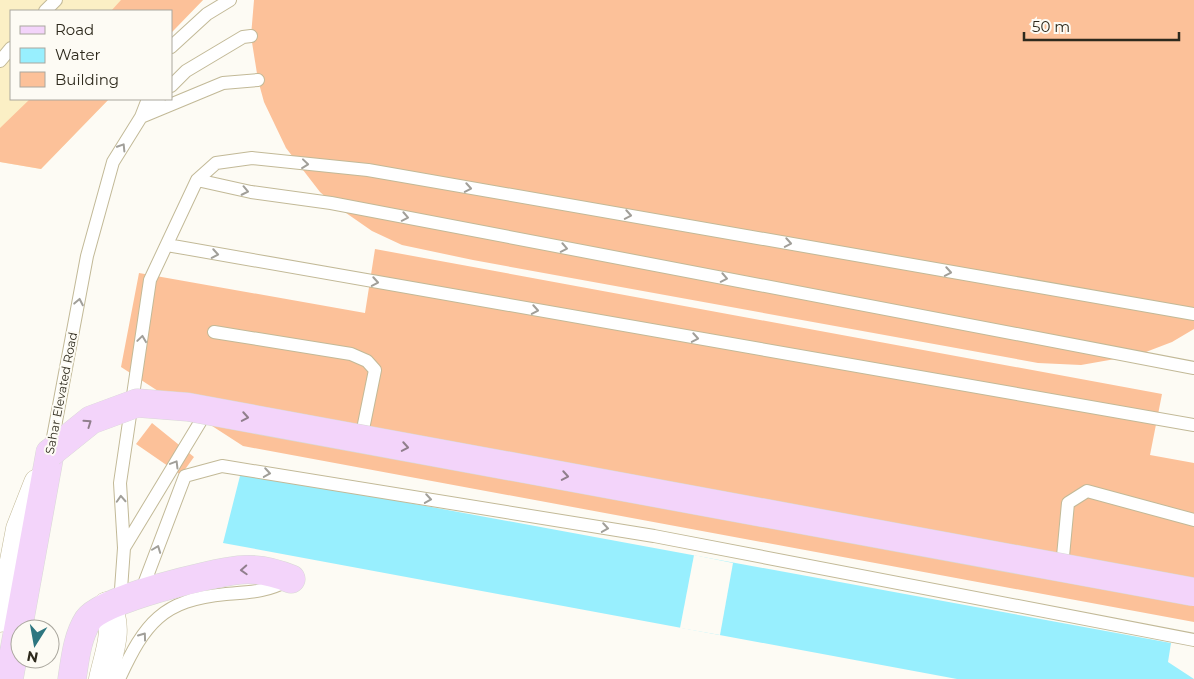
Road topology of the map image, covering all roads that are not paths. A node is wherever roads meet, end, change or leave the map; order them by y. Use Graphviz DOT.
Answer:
graph roads {
  1 [pos="56,0"];
  2 [pos="230,0"];
  3 [pos="46,10"];
  4 [pos="251,36"];
  5 [pos="172,46"];
  6 [pos="10,49"];
  7 [pos="0,61"];
  8 [pos="258,80"];
  9 [pos="172,85"];
  10 [pos="148,100"];
  11 [pos="157,100"];
  12 [pos="141,117"];
  13 [pos="197,180"];
  14 [pos="167,245"];
  15 [pos="1194,314"];
  16 [pos="214,332"];
  17 [pos="1194,368"];
  18 [pos="202,420"];
  19 [pos="1194,426"];
  20 [pos="361,439"];
  21 [pos="50,454"];
  22 [pos="1194,520"];
  23 [pos="124,548"];
  24 [pos="1062,567"];
  25 [pos="291,579"];
  26 [pos="1194,592"];
  27 [pos="122,601"];
  28 [pos="0,618"];
  29 [pos="1194,640"];
  30 [pos="9,679"];
  31 [pos="72,679"];
  32 [pos="103,679"];
  33 [pos="119,679"];
  1 -- 3 [label="lane"];
  2 -- 5 [label="lane"];
  4 -- 9 [label="lane"];
  6 -- 7 [label="lane"];
  8 -- 12 [label="lane"];
  10 -- 12 [label="lane"];
  11 -- 12 [label="lane"];
  21 -- 12 [label="lane, Sahar Elevated Road, one-way"];
  13 -- 14 [label="lane"];
  13 -- 15 [label="lane, one-way"];
  13 -- 17 [label="lane, one-way"];
  14 -- 19 [label="lane, one-way"];
  23 -- 14 [label="lane, one-way"];
  16 -- 20 [label="lane"];
  23 -- 18 [label="lane, one-way"];
  21 -- 20 [label="main road, one-way, bridge"];
  20 -- 24 [label="main road, one-way, bridge"];
  21 -- 28 [label="main road"];
  21 -- 30 [label="main road, Sahar Elevated Road"];
  22 -- 24 [label="lane"];
  23 -- 27 [label="lane"];
  24 -- 26 [label="main road, bridge"];
  25 -- 27 [label="main road, one-way"];
  33 -- 25 [label="lane, one-way"];
  27 -- 29 [label="lane, one-way"];
  27 -- 31 [label="main road"];
  27 -- 32 [label="main road"];
}
